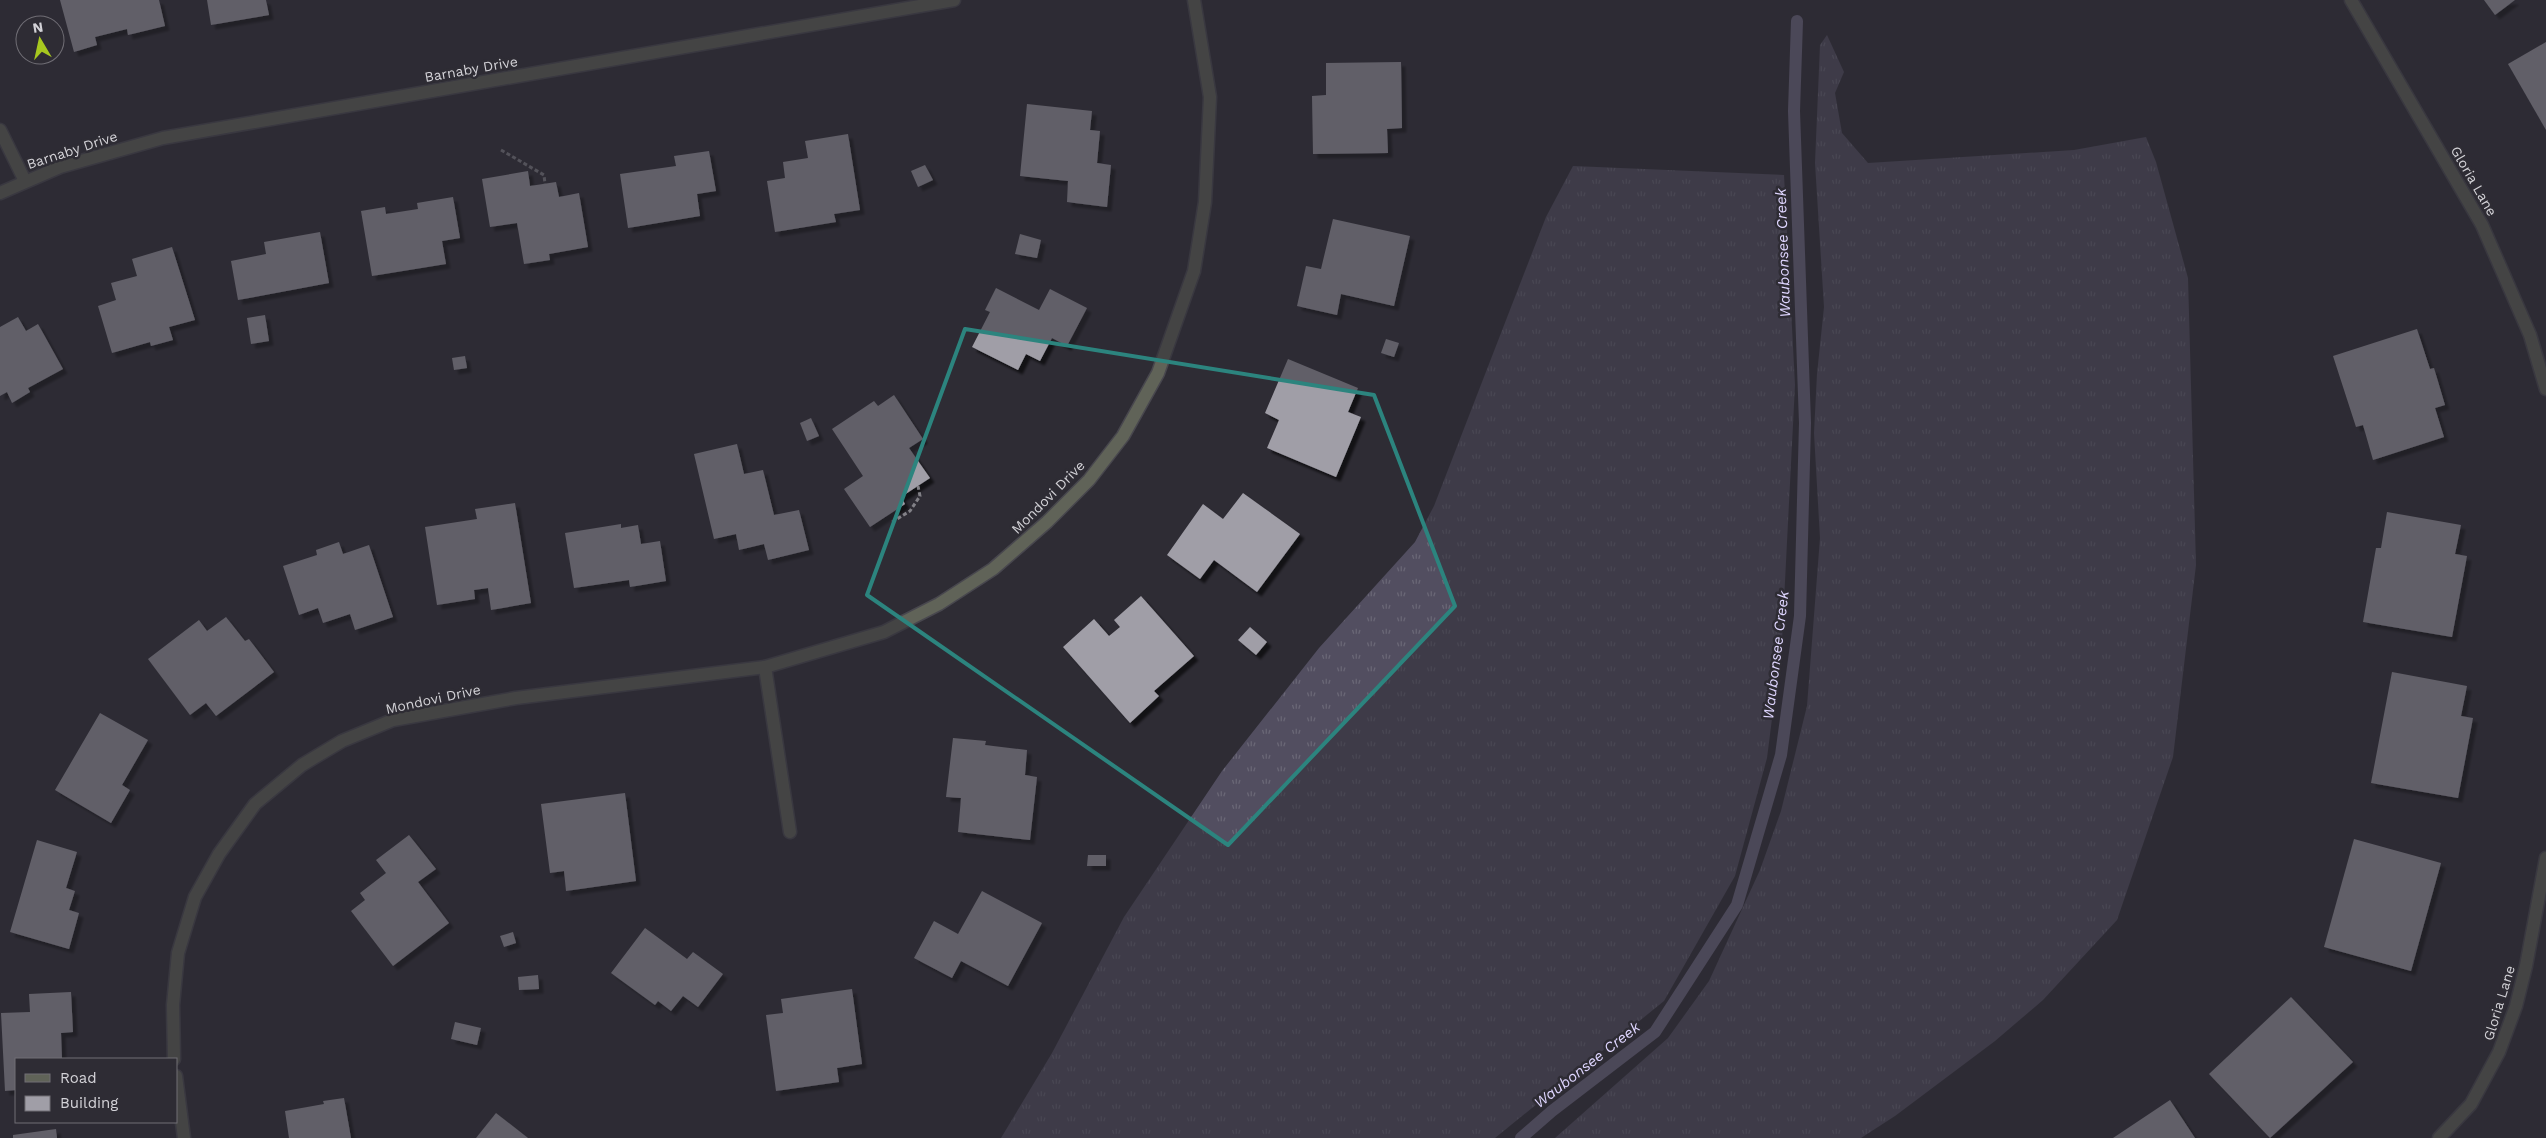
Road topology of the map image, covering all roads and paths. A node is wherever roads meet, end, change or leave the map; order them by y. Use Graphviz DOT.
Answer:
graph roads {
  1 [pos="954,0"];
  2 [pos="1194,0"];
  3 [pos="2351,0"];
  4 [pos="0,130"];
  5 [pos="501,150"];
  6 [pos="25,181"];
  7 [pos="545,184"];
  8 [pos="0,193"];
  9 [pos="2546,389"];
  10 [pos="918,486"];
  11 [pos="892,522"];
  12 [pos="765,667"];
  13 [pos="790,832"];
  14 [pos="2546,858"];
  15 [pos="174,1058"];
  16 [pos="178,1092"];
  17 [pos="184,1138"];
  18 [pos="2439,1138"];
  1 -- 6 [label="street, Barnaby Drive"];
  2 -- 12 [label="street, Mondovi Drive"];
  3 -- 9 [label="street, Gloria Lane"];
  4 -- 6 [label="street"];
  5 -- 7 [label="path"];
  6 -- 8 [label="street, Barnaby Drive"];
  10 -- 11 [label="path"];
  12 -- 13 [label="street"];
  12 -- 15 [label="street, Mondovi Drive"];
  14 -- 18 [label="street, Gloria Lane"];
  16 -- 17 [label="street"];
}
